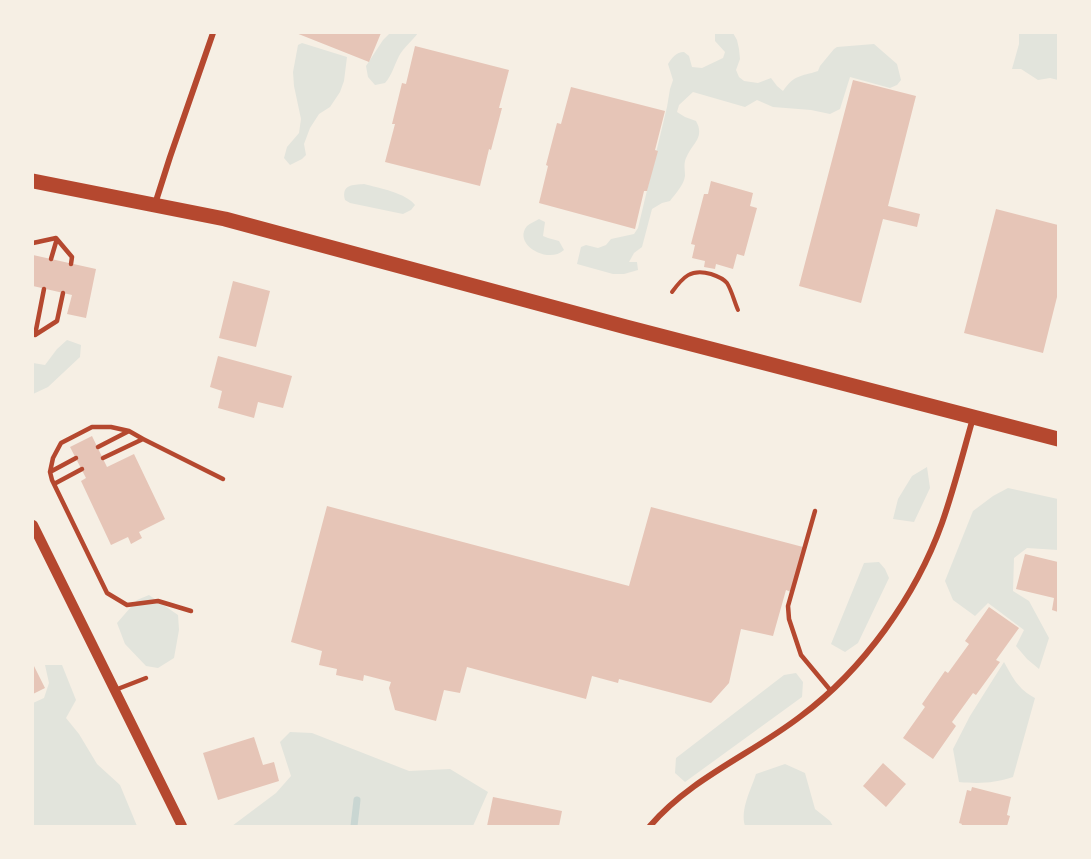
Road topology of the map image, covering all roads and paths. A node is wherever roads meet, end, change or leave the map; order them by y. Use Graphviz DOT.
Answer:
graph roads {
  1 [pos="213,33"];
  2 [pos="33,181"];
  3 [pos="155,204"];
  4 [pos="56,242"];
  5 [pos="33,243"];
  6 [pos="51,259"];
  7 [pos="71,264"];
  8 [pos="44,288"];
  9 [pos="672,292"];
  10 [pos="63,293"];
  11 [pos="738,310"];
  12 [pos="34,334"];
  13 [pos="974,417"];
  14 [pos="129,431"];
  15 [pos="143,439"];
  16 [pos="1058,439"];
  17 [pos="98,447"];
  18 [pos="76,458"];
  19 [pos="103,458"];
  20 [pos="82,469"];
  21 [pos="50,472"];
  22 [pos="223,479"];
  23 [pos="54,484"];
  24 [pos="815,511"];
  25 [pos="33,525"];
  26 [pos="191,611"];
  27 [pos="146,678"];
  28 [pos="115,690"];
  29 [pos="831,691"];
  30 [pos="182,826"];
  31 [pos="650,826"];
  1 -- 3 [label="street"];
  2 -- 3 [label="main road"];
  3 -- 13 [label="main road"];
  4 -- 6 [label="lane"];
  5 -- 7 [label="lane"];
  8 -- 12 [label="lane"];
  9 -- 11 [label="path"];
  10 -- 12 [label="lane"];
  13 -- 16 [label="main road"];
  13 -- 29 [label="street"];
  14 -- 15 [label="lane"];
  14 -- 17 [label="lane"];
  14 -- 21 [label="lane"];
  15 -- 19 [label="lane"];
  15 -- 22 [label="lane"];
  18 -- 21 [label="lane"];
  20 -- 23 [label="lane"];
  21 -- 23 [label="lane"];
  23 -- 26 [label="lane"];
  24 -- 29 [label="lane"];
  25 -- 28 [label="street"];
  27 -- 28 [label="lane"];
  28 -- 30 [label="street"];
  29 -- 31 [label="street"];
}
